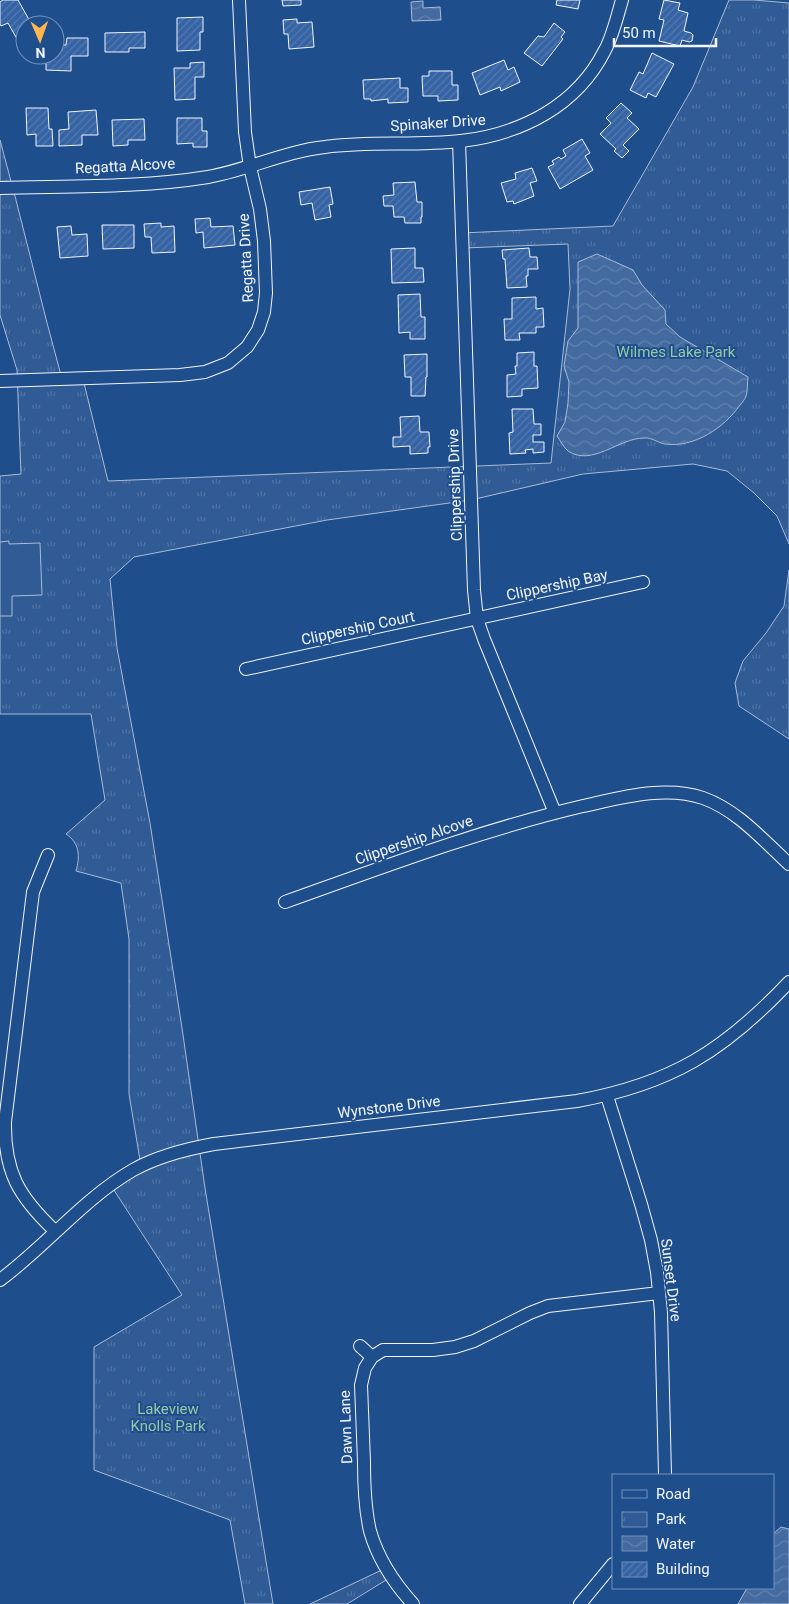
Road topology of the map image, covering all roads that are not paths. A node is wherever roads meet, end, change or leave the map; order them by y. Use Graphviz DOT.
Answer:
graph roads {
  1 [pos="239,0"];
  2 [pos="622,0"];
  3 [pos="459,141"];
  4 [pos="250,167"];
  5 [pos="0,188"];
  6 [pos="0,382"];
  7 [pos="643,582"];
  8 [pos="477,619"];
  9 [pos="246,669"];
  10 [pos="555,813"];
  11 [pos="48,855"];
  12 [pos="789,864"];
  13 [pos="284,902"];
  14 [pos="789,982"];
  15 [pos="607,1096"];
  16 [pos="55,1232"];
  17 [pos="0,1280"];
  18 [pos="659,1293"];
  19 [pos="360,1346"];
  20 [pos="372,1357"];
  21 [pos="665,1474"];
  22 [pos="612,1565"];
  23 [pos="413,1604"];
  24 [pos="580,1604"];
  1 -- 4 [label="street, Regatta Drive"];
  2 -- 3 [label="street, Spinaker Drive"];
  3 -- 4 [label="street, Spinaker Drive"];
  3 -- 8 [label="street, Clippership Drive"];
  4 -- 5 [label="street, Regatta Alcove"];
  4 -- 6 [label="street, Regatta Drive"];
  7 -- 8 [label="street, Clippership Bay"];
  8 -- 9 [label="street, Clippership Court"];
  8 -- 10 [label="street, Clippership Drive"];
  10 -- 12 [label="street, Clippership Alcove"];
  10 -- 13 [label="street, Clippership Alcove"];
  11 -- 16 [label="street"];
  14 -- 15 [label="street, Wynstone Drive"];
  15 -- 16 [label="street, Wynstone Drive"];
  15 -- 18 [label="street, Sunset Drive"];
  16 -- 17 [label="street, Wynstone Drive"];
  18 -- 20 [label="street"];
  18 -- 21 [label="street, Sunset Drive"];
  19 -- 20 [label="street"];
  20 -- 23 [label="street, Dawn Lane"];
  22 -- 24 [label="street"];
}
